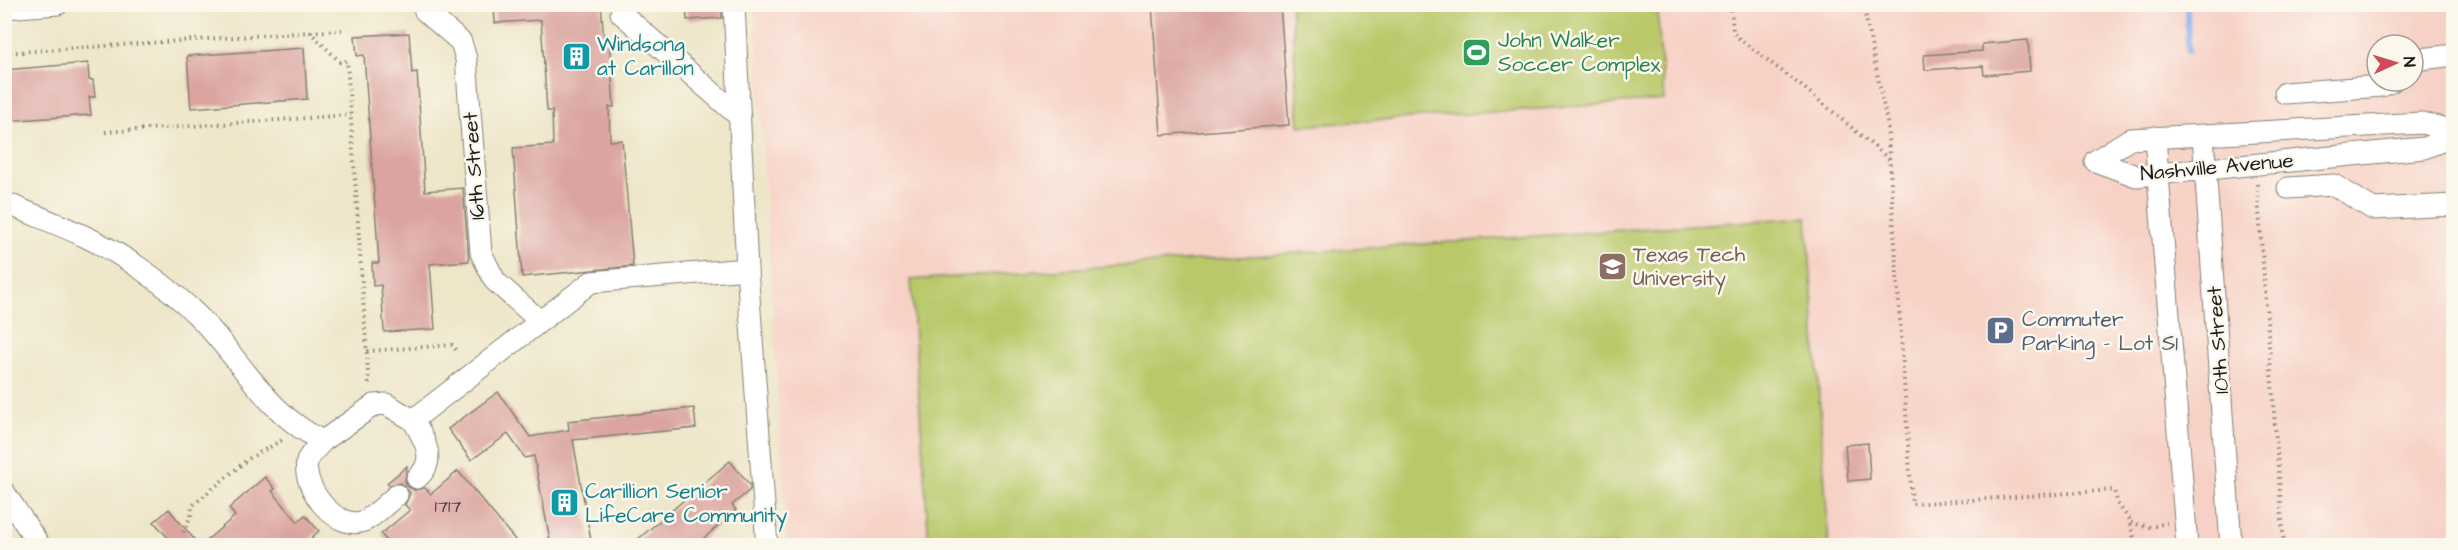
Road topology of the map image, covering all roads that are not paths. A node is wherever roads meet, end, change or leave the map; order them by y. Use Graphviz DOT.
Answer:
graph roads {
  1 [pos="58,4"];
  2 [pos="423,4"];
  3 [pos="734,4"];
  4 [pos="4,8"];
  5 [pos="621,13"];
  6 [pos="2454,55"];
  7 [pos="2425,59"];
  8 [pos="2365,87"];
  9 [pos="2284,93"];
  10 [pos="740,117"];
  11 [pos="2454,131"];
  12 [pos="2204,135"];
  13 [pos="2454,136"];
  14 [pos="2155,137"];
  15 [pos="2207,171"];
  16 [pos="2158,174"];
  17 [pos="2288,188"];
  18 [pos="4,202"];
  19 [pos="2454,205"];
  20 [pos="747,269"];
  21 [pos="540,321"];
  22 [pos="413,420"];
  23 [pos="324,441"];
  24 [pos="417,478"];
  25 [pos="4,492"];
  26 [pos="397,495"];
  27 [pos="40,546"];
  28 [pos="767,546"];
  29 [pos="2187,546"];
  30 [pos="2231,546"];
  1 -- 4 [label="street"];
  2 -- 21 [label="street, 16th Street"];
  3 -- 10 [label="street"];
  5 -- 10 [label="street"];
  6 -- 7 [label="street"];
  8 -- 9 [label="street"];
  10 -- 20 [label="street"];
  11 -- 12 [label="street, Nashville Avenue"];
  12 -- 14 [label="street, Nashville Avenue"];
  12 -- 15 [label="street, 10th Street"];
  13 -- 15 [label="street, Nashville Avenue"];
  14 -- 16 [label="street"];
  14 -- 16 [label="street, Nashville Avenue"];
  15 -- 16 [label="street, Nashville Avenue"];
  15 -- 30 [label="street, 10th Street"];
  16 -- 29 [label="street"];
  17 -- 19 [label="street"];
  18 -- 23 [label="street"];
  20 -- 21 [label="street"];
  20 -- 28 [label="street"];
  21 -- 22 [label="street"];
  22 -- 23 [label="street"];
  22 -- 24 [label="street"];
  23 -- 26 [label="street"];
  25 -- 27 [label="street"];
}
